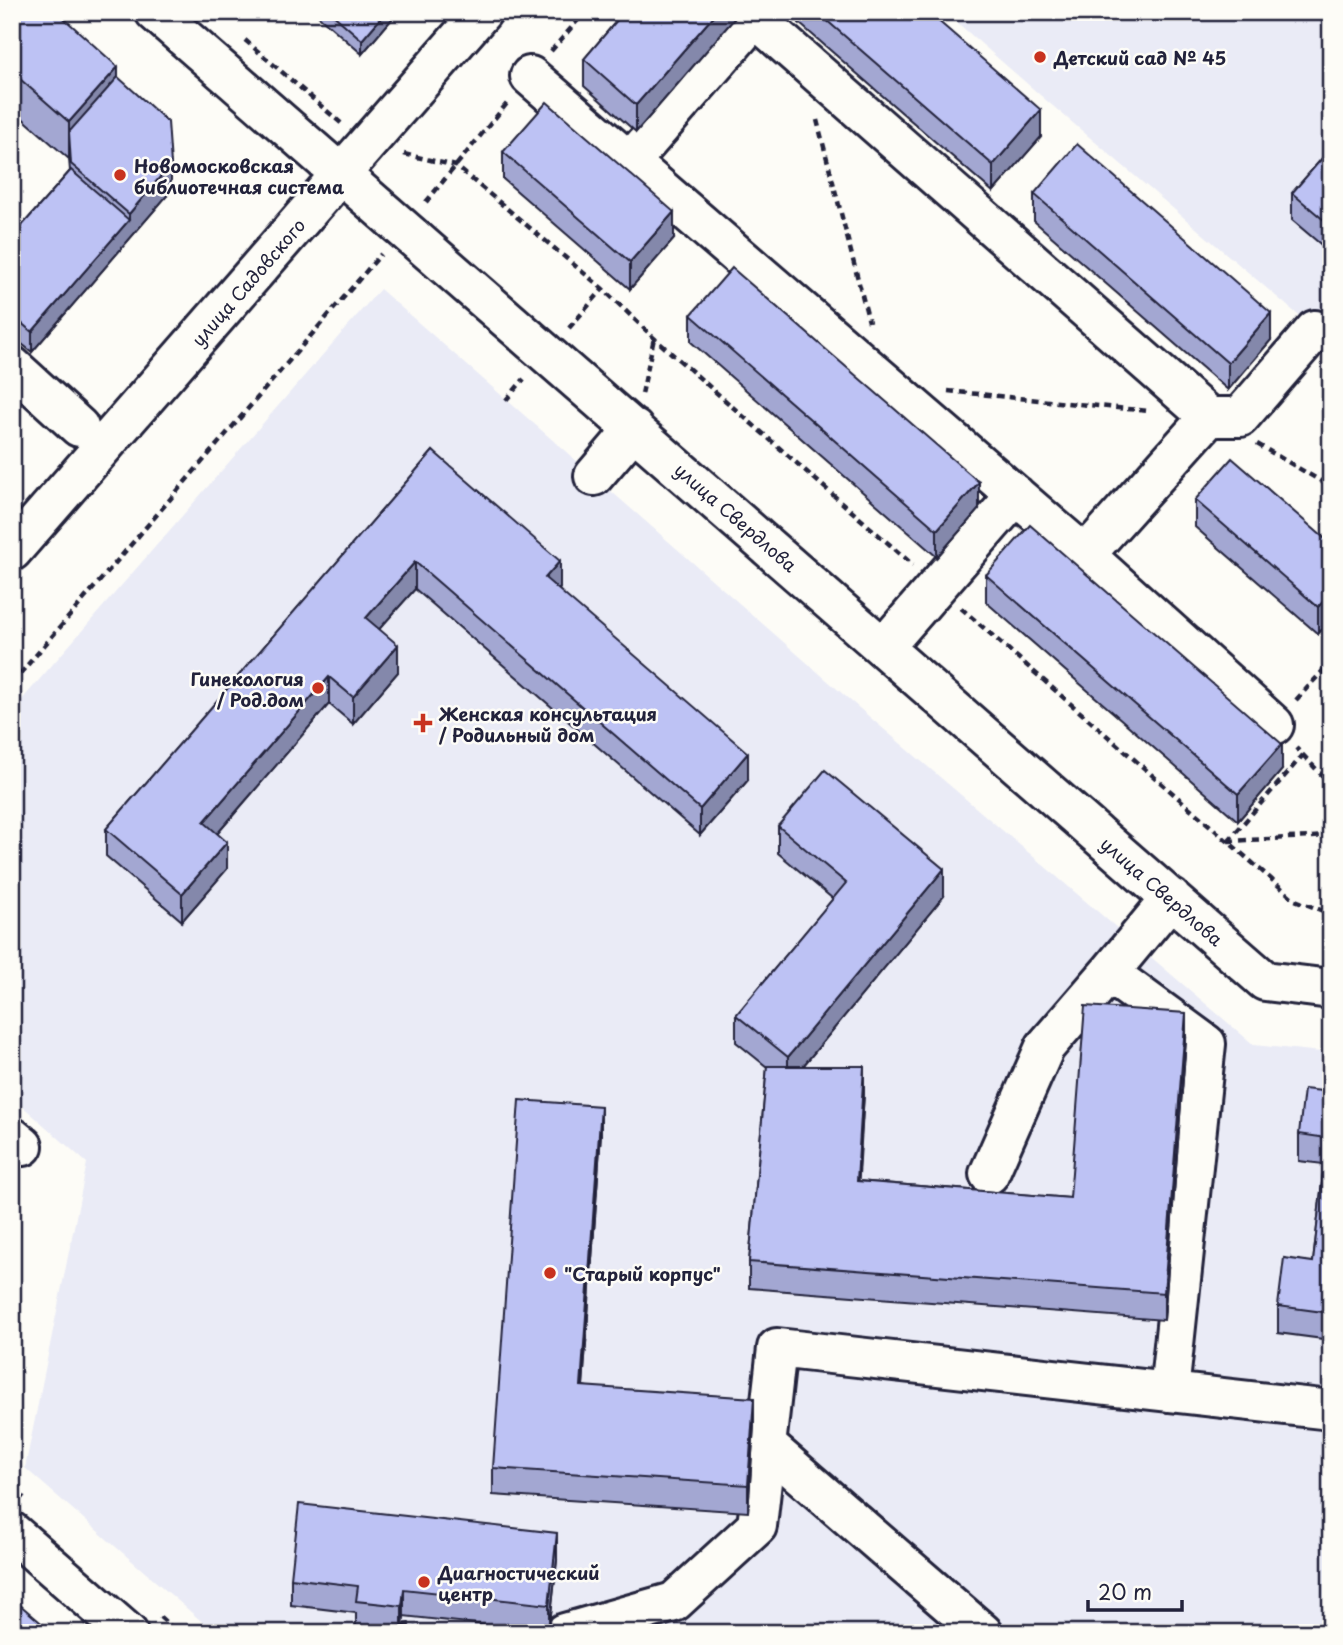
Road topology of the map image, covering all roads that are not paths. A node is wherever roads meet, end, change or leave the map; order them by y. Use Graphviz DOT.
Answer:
graph roads {
  1 [pos="155,12"];
  2 [pos="482,12"];
  3 [pos="757,15"];
  4 [pos="530,76"];
  5 [pos="630,162"];
  6 [pos="342,174"];
  7 [pos="1315,330"];
  8 [pos="12,366"];
  9 [pos="1209,417"];
  10 [pos="79,427"];
  11 [pos="634,429"];
  12 [pos="594,477"];
  13 [pos="1016,495"];
  14 [pos="12,551"];
  15 [pos="1085,555"];
  16 [pos="884,647"];
  17 [pos="1274,724"];
  18 [pos="1171,898"];
  19 [pos="1109,973"];
  20 [pos="1331,989"];
  21 [pos="989,1174"];
  22 [pos="1170,1392"];
  23 [pos="1331,1410"];
  24 [pos="766,1445"];
  25 [pos="12,1532"];
  26 [pos="128,1633"];
  27 [pos="565,1633"];
  28 [pos="983,1633"];
  1 -- 6 [label="street, улица Свердлова"];
  2 -- 6 [label="street, улица Садовского"];
  3 -- 5 [label="street"];
  3 -- 9 [label="street"];
  4 -- 5 [label="street"];
  5 -- 13 [label="street"];
  6 -- 11 [label="street, улица Свердлова"];
  6 -- 14 [label="street, улица Садовского"];
  7 -- 9 [label="street"];
  8 -- 10 [label="street"];
  9 -- 15 [label="street"];
  11 -- 12 [label="street"];
  11 -- 16 [label="street, улица Свердлова"];
  13 -- 15 [label="street"];
  13 -- 16 [label="street"];
  15 -- 17 [label="street"];
  16 -- 18 [label="street, улица Свердлова"];
  18 -- 19 [label="street"];
  18 -- 20 [label="street, улица Свердлова"];
  19 -- 21 [label="street"];
  19 -- 22 [label="street"];
  22 -- 23 [label="street"];
  22 -- 24 [label="street"];
  24 -- 27 [label="street"];
  24 -- 28 [label="street"];
  25 -- 26 [label="street"];
}
